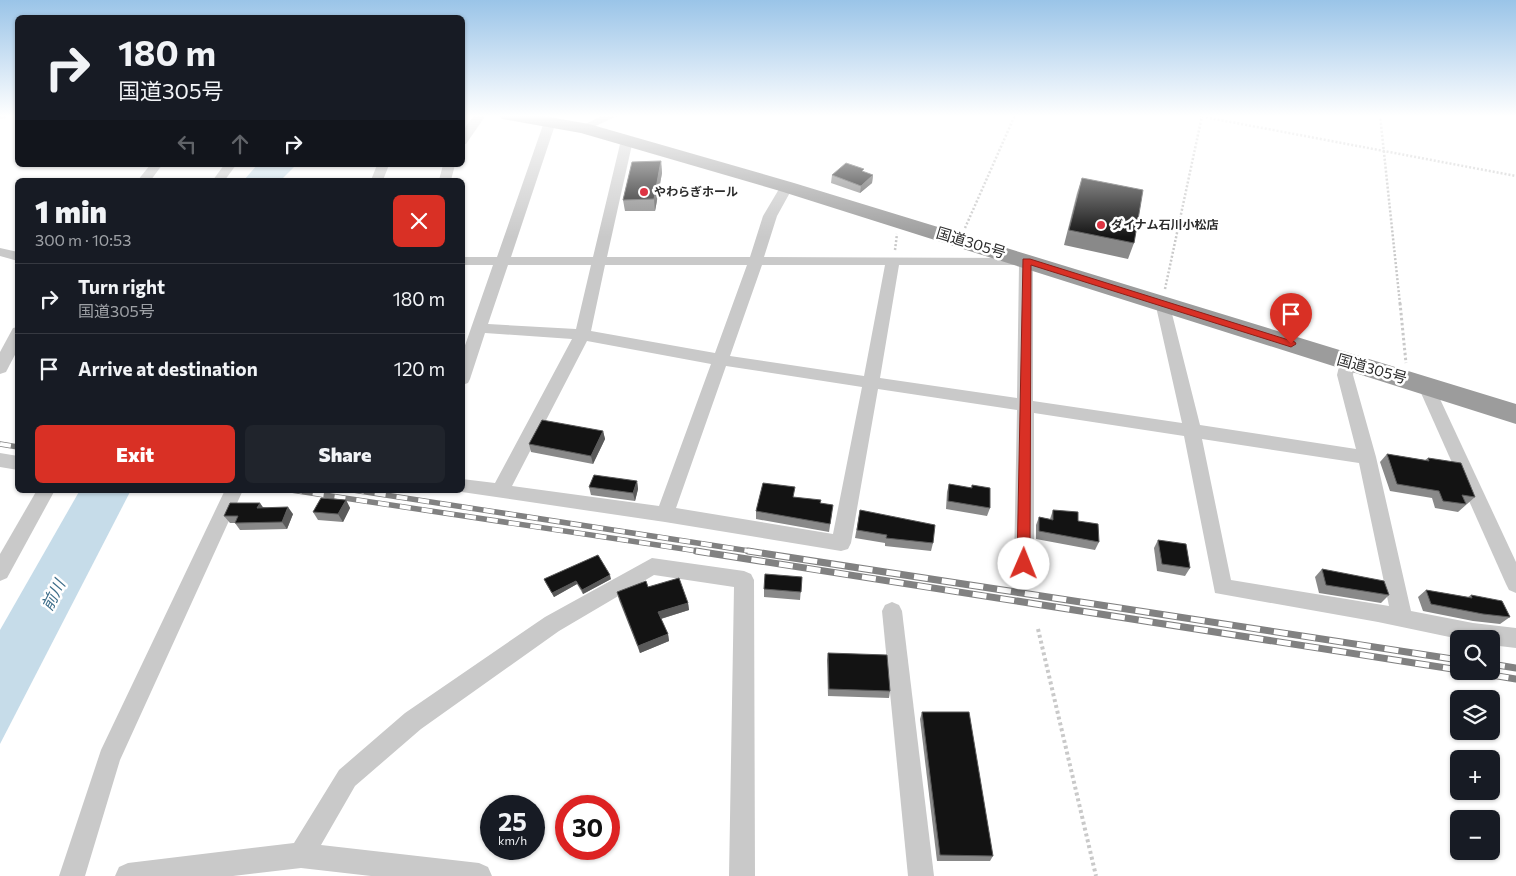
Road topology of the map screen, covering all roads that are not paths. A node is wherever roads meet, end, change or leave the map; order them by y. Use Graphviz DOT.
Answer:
graph roads {
  1 [pos="538,156"];
  2 [pos="623,156"];
  3 [pos="681,156"];
  4 [pos="154,167"];
  5 [pos="229,167"];
  6 [pos="146,178"];
  7 [pos="220,178"];
  8 [pos="787,187"];
  9 [pos="0,252"];
  10 [pos="15,255"];
  11 [pos="465,261"];
  12 [pos="501,261"];
  13 [pos="600,261"];
  14 [pos="756,261"];
  15 [pos="893,261"];
  16 [pos="1026,261"];
  17 [pos="1162,302"];
  18 [pos="479,328"];
  19 [pos="582,335"];
  20 [pos="15,338"];
  21 [pos="721,360"];
  22 [pos="1347,362"];
  23 [pos="0,368"];
  24 [pos="465,370"];
  25 [pos="869,380"];
  26 [pos="1416,382"];
  27 [pos="1026,405"];
  28 [pos="1516,414"];
  29 [pos="1192,430"];
  30 [pos="1367,457"];
  31 [pos="0,460"];
  32 [pos="15,462"];
  33 [pos="465,486"];
  34 [pos="500,491"];
  35 [pos="44,493"];
  36 [pos="233,493"];
  37 [pos="666,514"];
  38 [pos="1024,564"];
  39 [pos="0,572"];
  40 [pos="1516,584"];
  41 [pos="892,611"];
  42 [pos="1402,618"];
  43 [pos="1516,638"];
  44 [pos="301,855"];
  45 [pos="72,876"];
  46 [pos="128,876"];
  47 [pos="479,876"];
  48 [pos="742,876"];
  49 [pos="921,876"];
  1 -- 12 [label="street"];
  2 -- 13 [label="street"];
  3 -- 8 [label="highway, 国道305号"];
  4 -- 6 [label="street"];
  5 -- 7 [label="street"];
  8 -- 14 [label="street"];
  8 -- 16 [label="highway, 国道305号"];
  9 -- 10 [label="street"];
  11 -- 12 [label="street"];
  12 -- 13 [label="street"];
  12 -- 18 [label="street"];
  13 -- 14 [label="street"];
  13 -- 19 [label="street"];
  14 -- 15 [label="street"];
  14 -- 21 [label="street"];
  15 -- 16 [label="street"];
  15 -- 25 [label="street"];
  16 -- 17 [label="highway, 国道305号"];
  16 -- 27 [label="street"];
  17 -- 22 [label="highway, 国道305号"];
  17 -- 29 [label="street"];
  18 -- 19 [label="street"];
  18 -- 24 [label="street"];
  19 -- 21 [label="street"];
  19 -- 34 [label="street"];
  20 -- 23 [label="street"];
  21 -- 25 [label="street"];
  21 -- 37 [label="street"];
  22 -- 26 [label="highway, 国道305号"];
  22 -- 30 [label="street"];
  25 -- 27 [label="street"];
  25 -- 37 [label="street"];
  26 -- 28 [label="highway, 国道305号"];
  26 -- 40 [label="street"];
  27 -- 29 [label="street"];
  27 -- 38 [label="street"];
  29 -- 30 [label="street"];
  29 -- 42 [label="street"];
  30 -- 42 [label="street"];
  31 -- 32 [label="street"];
  33 -- 34 [label="street"];
  34 -- 37 [label="street"];
  35 -- 39 [label="street"];
  36 -- 45 [label="street"];
  41 -- 49 [label="street"];
  42 -- 43 [label="street"];
  44 -- 46 [label="street"];
  44 -- 47 [label="street"];
  44 -- 48 [label="street"];
}
